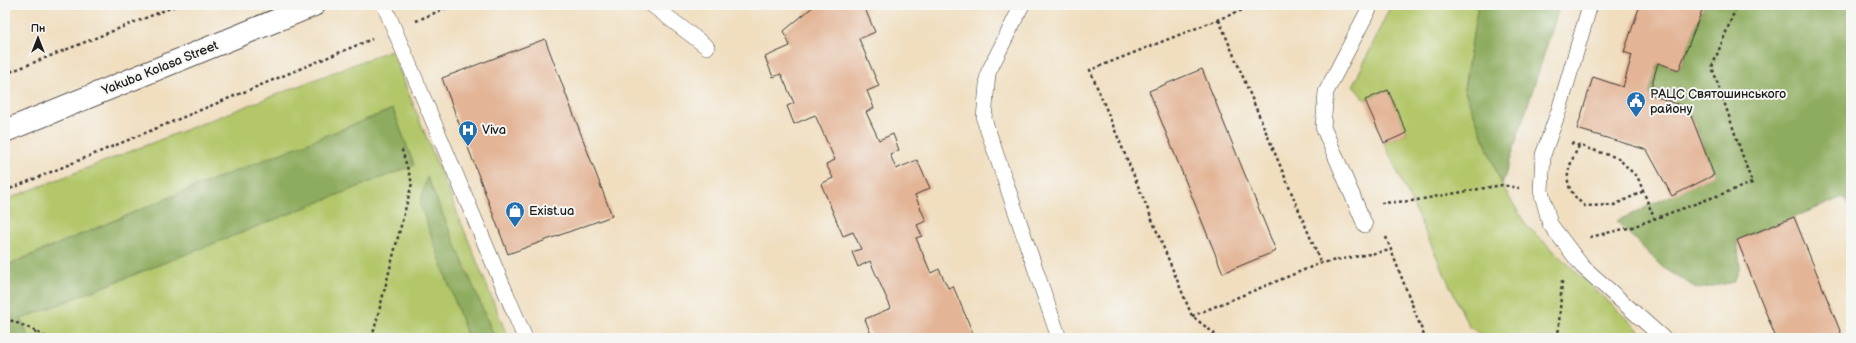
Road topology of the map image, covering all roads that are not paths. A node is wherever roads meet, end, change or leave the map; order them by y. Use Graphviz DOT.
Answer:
graph roads {
  1 [pos="314,5"];
  2 [pos="384,5"];
  3 [pos="652,5"];
  4 [pos="1022,5"];
  5 [pos="1371,5"];
  6 [pos="1590,5"];
  7 [pos="707,47"];
  8 [pos="5,131"];
  9 [pos="1365,225"];
  10 [pos="525,338"];
  11 [pos="1059,338"];
  12 [pos="1663,338"];
  1 -- 8 [label="street, Yakuba Kolasa Street"];
  2 -- 10 [label="lane"];
  3 -- 7 [label="lane"];
  4 -- 11 [label="lane"];
  5 -- 9 [label="lane"];
  6 -- 12 [label="lane"];
}
